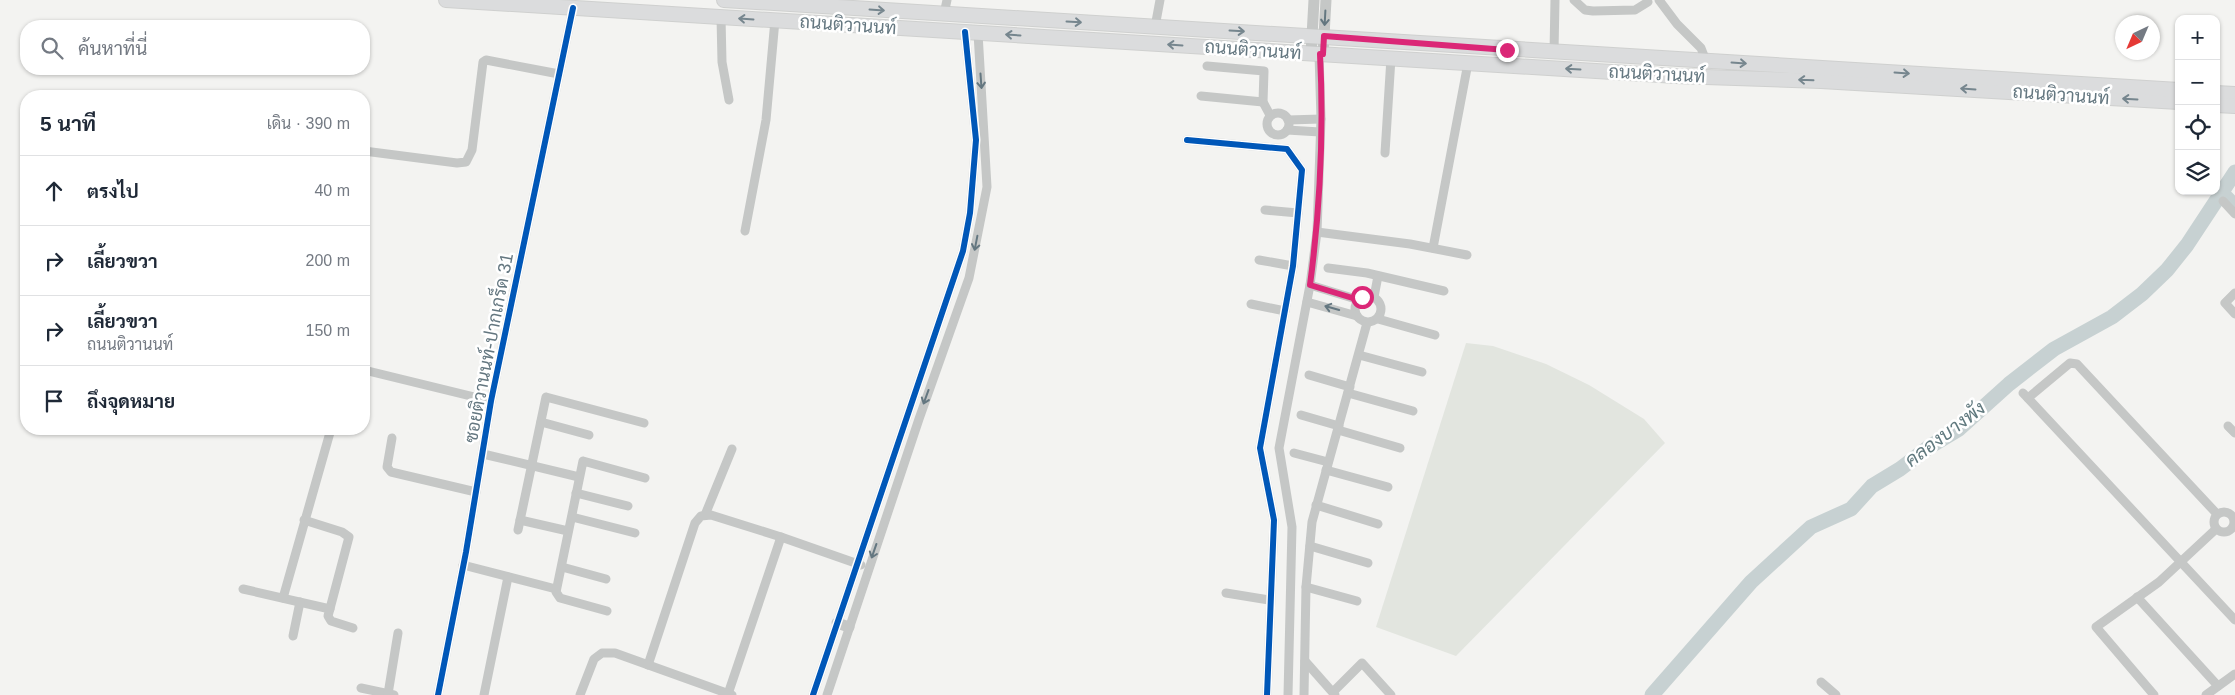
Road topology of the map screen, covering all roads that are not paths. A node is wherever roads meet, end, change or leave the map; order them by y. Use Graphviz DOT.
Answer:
graph roads {
  1 [pos="446,0"];
  2 [pos="724,0"];
  3 [pos="947,0"];
  4 [pos="1160,0"];
  5 [pos="1314,0"];
  6 [pos="1326,0"];
  7 [pos="1556,0"];
  8 [pos="1574,0"];
  9 [pos="1659,0"];
  10 [pos="1648,2"];
  11 [pos="574,4"];
  12 [pos="944,14"];
  13 [pos="962,15"];
  14 [pos="721,17"];
  15 [pos="775,20"];
  16 [pos="1155,27"];
  17 [pos="968,32"];
  18 [pos="1318,36"];
  19 [pos="1554,52"];
  20 [pos="1318,54"];
  21 [pos="1391,58"];
  22 [pos="1706,61"];
  23 [pos="1468,63"];
  24 [pos="1207,66"];
  25 [pos="560,74"];
  26 [pos="1828,75"];
  27 [pos="2175,90"];
  28 [pos="2220,93"];
  29 [pos="2235,94"];
  30 [pos="1201,96"];
  31 [pos="729,100"];
  32 [pos="1263,102"];
  33 [pos="2175,102"];
  34 [pos="2220,105"];
  35 [pos="2235,106"];
  36 [pos="1270,115"];
  37 [pos="1321,119"];
  38 [pos="1288,120"];
  39 [pos="1288,130"];
  40 [pos="1320,132"];
  41 [pos="1278,136"];
  42 [pos="1187,140"];
  43 [pos="1287,149"];
  44 [pos="370,152"];
  45 [pos="1385,153"];
  46 [pos="2223,201"];
  47 [pos="1265,210"];
  48 [pos="1298,213"];
  49 [pos="2235,214"];
  50 [pos="745,231"];
  51 [pos="1317,232"];
  52 [pos="1433,248"];
  53 [pos="1467,255"];
  54 [pos="1258,260"];
  55 [pos="1293,266"];
  56 [pos="1328,268"];
  57 [pos="1378,276"];
  58 [pos="1310,285"];
  59 [pos="1444,291"];
  60 [pos="2235,293"];
  61 [pos="1374,297"];
  62 [pos="1359,300"];
  63 [pos="1307,302"];
  64 [pos="1251,304"];
  65 [pos="1285,311"];
  66 [pos="2235,314"];
  67 [pos="1356,316"];
  68 [pos="1378,319"];
  69 [pos="1366,322"];
  70 [pos="1435,335"];
  71 [pos="1359,355"];
  72 [pos="370,371"];
  73 [pos="1422,372"];
  74 [pos="1309,375"];
  75 [pos="1349,390"];
  76 [pos="491,401"];
  77 [pos="1412,412"];
  78 [pos="1301,415"];
  79 [pos="541,422"];
  80 [pos="644,423"];
  81 [pos="2228,426"];
  82 [pos="1339,428"];
  83 [pos="2235,433"];
  84 [pos="329,435"];
  85 [pos="589,435"];
  86 [pos="392,438"];
  87 [pos="732,448"];
  88 [pos="1400,448"];
  89 [pos="1294,452"];
  90 [pos="483,454"];
  91 [pos="531,464"];
  92 [pos="1327,466"];
  93 [pos="579,477"];
  94 [pos="645,478"];
  95 [pos="1388,487"];
  96 [pos="476,492"];
  97 [pos="576,493"];
  98 [pos="1316,505"];
  99 [pos="628,506"];
  100 [pos="2217,514"];
  101 [pos="705,515"];
  102 [pos="572,517"];
  103 [pos="304,520"];
  104 [pos="520,520"];
  105 [pos="1378,524"];
  106 [pos="2216,529"];
  107 [pos="518,530"];
  108 [pos="568,531"];
  109 [pos="2233,532"];
  110 [pos="635,533"];
  111 [pos="781,536"];
  112 [pos="1310,546"];
  113 [pos="857,563"];
  114 [pos="1368,563"];
  115 [pos="2180,563"];
  116 [pos="463,565"];
  117 [pos="562,567"];
  118 [pos="868,568"];
  119 [pos="508,577"];
  120 [pos="606,579"];
  121 [pos="1306,588"];
  122 [pos="243,589"];
  123 [pos="556,589"];
  124 [pos="1226,593"];
  125 [pos="2137,597"];
  126 [pos="283,598"];
  127 [pos="1269,600"];
  128 [pos="1357,601"];
  129 [pos="300,602"];
  130 [pos="330,609"];
  131 [pos="607,611"];
  132 [pos="2235,620"];
  133 [pos="836,624"];
  134 [pos="849,627"];
  135 [pos="353,628"];
  136 [pos="398,633"];
  137 [pos="294,636"];
  138 [pos="1305,661"];
  139 [pos="648,665"];
  140 [pos="2235,674"];
  141 [pos="1821,682"];
  142 [pos="2218,686"];
  143 [pos="361,688"];
  144 [pos="1334,693"];
  145 [pos="391,694"];
  146 [pos="730,694"];
  147 [pos="438,695"];
  148 [pos="484,695"];
  149 [pos="580,695"];
  150 [pos="813,695"];
  151 [pos="827,695"];
  152 [pos="1267,695"];
  153 [pos="1288,695"];
  154 [pos="1304,695"];
  155 [pos="1390,695"];
  156 [pos="1836,695"];
  157 [pos="2154,695"];
  158 [pos="2206,695"];
  1 -- 11 [label="main road, ถนนติวานนท์"];
  2 -- 12 [label="main road, ถนนติวานนท์, one-way"];
  3 -- 12 [label="street"];
  4 -- 16 [label="street"];
  5 -- 18 [label="street"];
  6 -- 18 [label="street, one-way"];
  7 -- 19 [label="street"];
  8 -- 10 [label="street"];
  9 -- 22 [label="street"];
  11 -- 14 [label="main road, ถนนติวานนท์"];
  11 -- 25 [label="street, ซอยติวานนท์-ปากเกร็ด 31"];
  12 -- 13 [label="main road, ถนนติวานนท์"];
  13 -- 16 [label="main road, ถนนติวานนท์, one-way"];
  13 -- 17 [label="main road"];
  15 -- 14 [label="main road, ถนนติวานนท์, one-way"];
  14 -- 31 [label="street"];
  15 -- 17 [label="main road, ถนนติวานนท์"];
  15 -- 50 [label="street"];
  16 -- 18 [label="main road, ถนนติวานนท์, one-way"];
  20 -- 17 [label="main road, ถนนติวานนท์, one-way"];
  17 -- 113 [label="street"];
  17 -- 118 [label="street, one-way"];
  18 -- 19 [label="main road, ถนนติวานนท์"];
  18 -- 20 [label="street"];
  19 -- 22 [label="main road, ถนนติวานนท์"];
  20 -- 21 [label="main road, ถนนติวานนท์"];
  20 -- 37 [label="street"];
  21 -- 23 [label="main road, ถนนติวานนท์"];
  21 -- 45 [label="street"];
  22 -- 26 [label="main road, ถนนติวานนท์, one-way"];
  26 -- 23 [label="main road, ถนนติวานนท์, one-way"];
  23 -- 52 [label="street"];
  24 -- 32 [label="street"];
  25 -- 44 [label="street"];
  25 -- 76 [label="street, ซอยติวานนท์-ปากเกร็ด 31"];
  26 -- 27 [label="main road, ถนนติวานนท์, one-way"];
  33 -- 26 [label="main road, ถนนติวานนท์, one-way"];
  28 -- 29 [label="main road"];
  30 -- 32 [label="street"];
  32 -- 36 [label="street"];
  34 -- 35 [label="main road"];
  36 -- 38 [label="street"];
  36 -- 41 [label="street"];
  37 -- 38 [label="street"];
  37 -- 40 [label="street"];
  38 -- 39 [label="street"];
  39 -- 40 [label="street"];
  39 -- 41 [label="street"];
  40 -- 51 [label="street"];
  41 -- 43 [label="street"];
  42 -- 43 [label="street"];
  43 -- 48 [label="street"];
  46 -- 49 [label="street"];
  47 -- 48 [label="street"];
  48 -- 55 [label="street"];
  51 -- 52 [label="street"];
  51 -- 58 [label="street"];
  52 -- 53 [label="street"];
  54 -- 55 [label="street"];
  55 -- 65 [label="street"];
  56 -- 57 [label="street"];
  57 -- 59 [label="street"];
  57 -- 61 [label="street"];
  58 -- 62 [label="street"];
  58 -- 63 [label="street"];
  60 -- 66 [label="street"];
  61 -- 62 [label="street"];
  61 -- 68 [label="street"];
  62 -- 67 [label="street"];
  67 -- 63 [label="street, one-way"];
  63 -- 153 [label="street"];
  64 -- 65 [label="street"];
  65 -- 127 [label="street"];
  67 -- 69 [label="street"];
  68 -- 69 [label="street"];
  68 -- 70 [label="street"];
  69 -- 71 [label="street"];
  71 -- 73 [label="street"];
  71 -- 75 [label="street"];
  72 -- 76 [label="street"];
  74 -- 75 [label="street"];
  75 -- 77 [label="street"];
  75 -- 82 [label="street"];
  76 -- 90 [label="street, ซอยติวานนท์-ปากเกร็ด 31"];
  78 -- 82 [label="street"];
  79 -- 80 [label="street"];
  79 -- 85 [label="street"];
  79 -- 91 [label="street"];
  81 -- 83 [label="street"];
  82 -- 88 [label="street"];
  82 -- 92 [label="street"];
  84 -- 103 [label="street"];
  86 -- 96 [label="street"];
  87 -- 101 [label="street"];
  89 -- 92 [label="street"];
  90 -- 91 [label="street"];
  90 -- 96 [label="street, ซอยติวานนท์-ปากเกร็ด 31"];
  91 -- 93 [label="street"];
  91 -- 104 [label="street"];
  92 -- 95 [label="street"];
  92 -- 98 [label="street"];
  93 -- 94 [label="street"];
  93 -- 97 [label="street"];
  96 -- 116 [label="street, ซอยติวานนท์-ปากเกร็ด 31"];
  97 -- 99 [label="street"];
  97 -- 102 [label="street"];
  98 -- 105 [label="street"];
  98 -- 112 [label="street"];
  100 -- 106 [label="street"];
  100 -- 109 [label="street"];
  100 -- 115 [label="street"];
  101 -- 111 [label="street"];
  101 -- 139 [label="street"];
  102 -- 108 [label="street"];
  102 -- 110 [label="street"];
  103 -- 126 [label="street"];
  103 -- 130 [label="street"];
  104 -- 107 [label="street"];
  104 -- 108 [label="street"];
  106 -- 109 [label="street"];
  106 -- 115 [label="street"];
  108 -- 117 [label="street"];
  111 -- 113 [label="street"];
  111 -- 146 [label="street"];
  112 -- 114 [label="street"];
  112 -- 121 [label="street"];
  113 -- 118 [label="street"];
  113 -- 133 [label="street"];
  115 -- 125 [label="street"];
  115 -- 132 [label="street"];
  116 -- 119 [label="street"];
  116 -- 147 [label="street, ซอยติวานนท์-ปากเกร็ด 31"];
  117 -- 120 [label="street"];
  117 -- 123 [label="street"];
  118 -- 134 [label="street"];
  119 -- 123 [label="street"];
  119 -- 148 [label="street"];
  121 -- 128 [label="street"];
  121 -- 138 [label="street"];
  122 -- 126 [label="street"];
  123 -- 131 [label="street"];
  124 -- 127 [label="street"];
  125 -- 142 [label="street"];
  125 -- 157 [label="street"];
  126 -- 129 [label="street"];
  127 -- 152 [label="street"];
  129 -- 130 [label="street"];
  129 -- 137 [label="street"];
  130 -- 135 [label="street"];
  133 -- 134 [label="street"];
  133 -- 150 [label="street"];
  134 -- 151 [label="street"];
  136 -- 145 [label="street"];
  138 -- 144 [label="street"];
  138 -- 154 [label="street"];
  139 -- 146 [label="street"];
  139 -- 149 [label="street"];
  140 -- 142 [label="street"];
  141 -- 156 [label="street"];
  142 -- 158 [label="street"];
  143 -- 145 [label="street"];
  144 -- 155 [label="street"];
}
